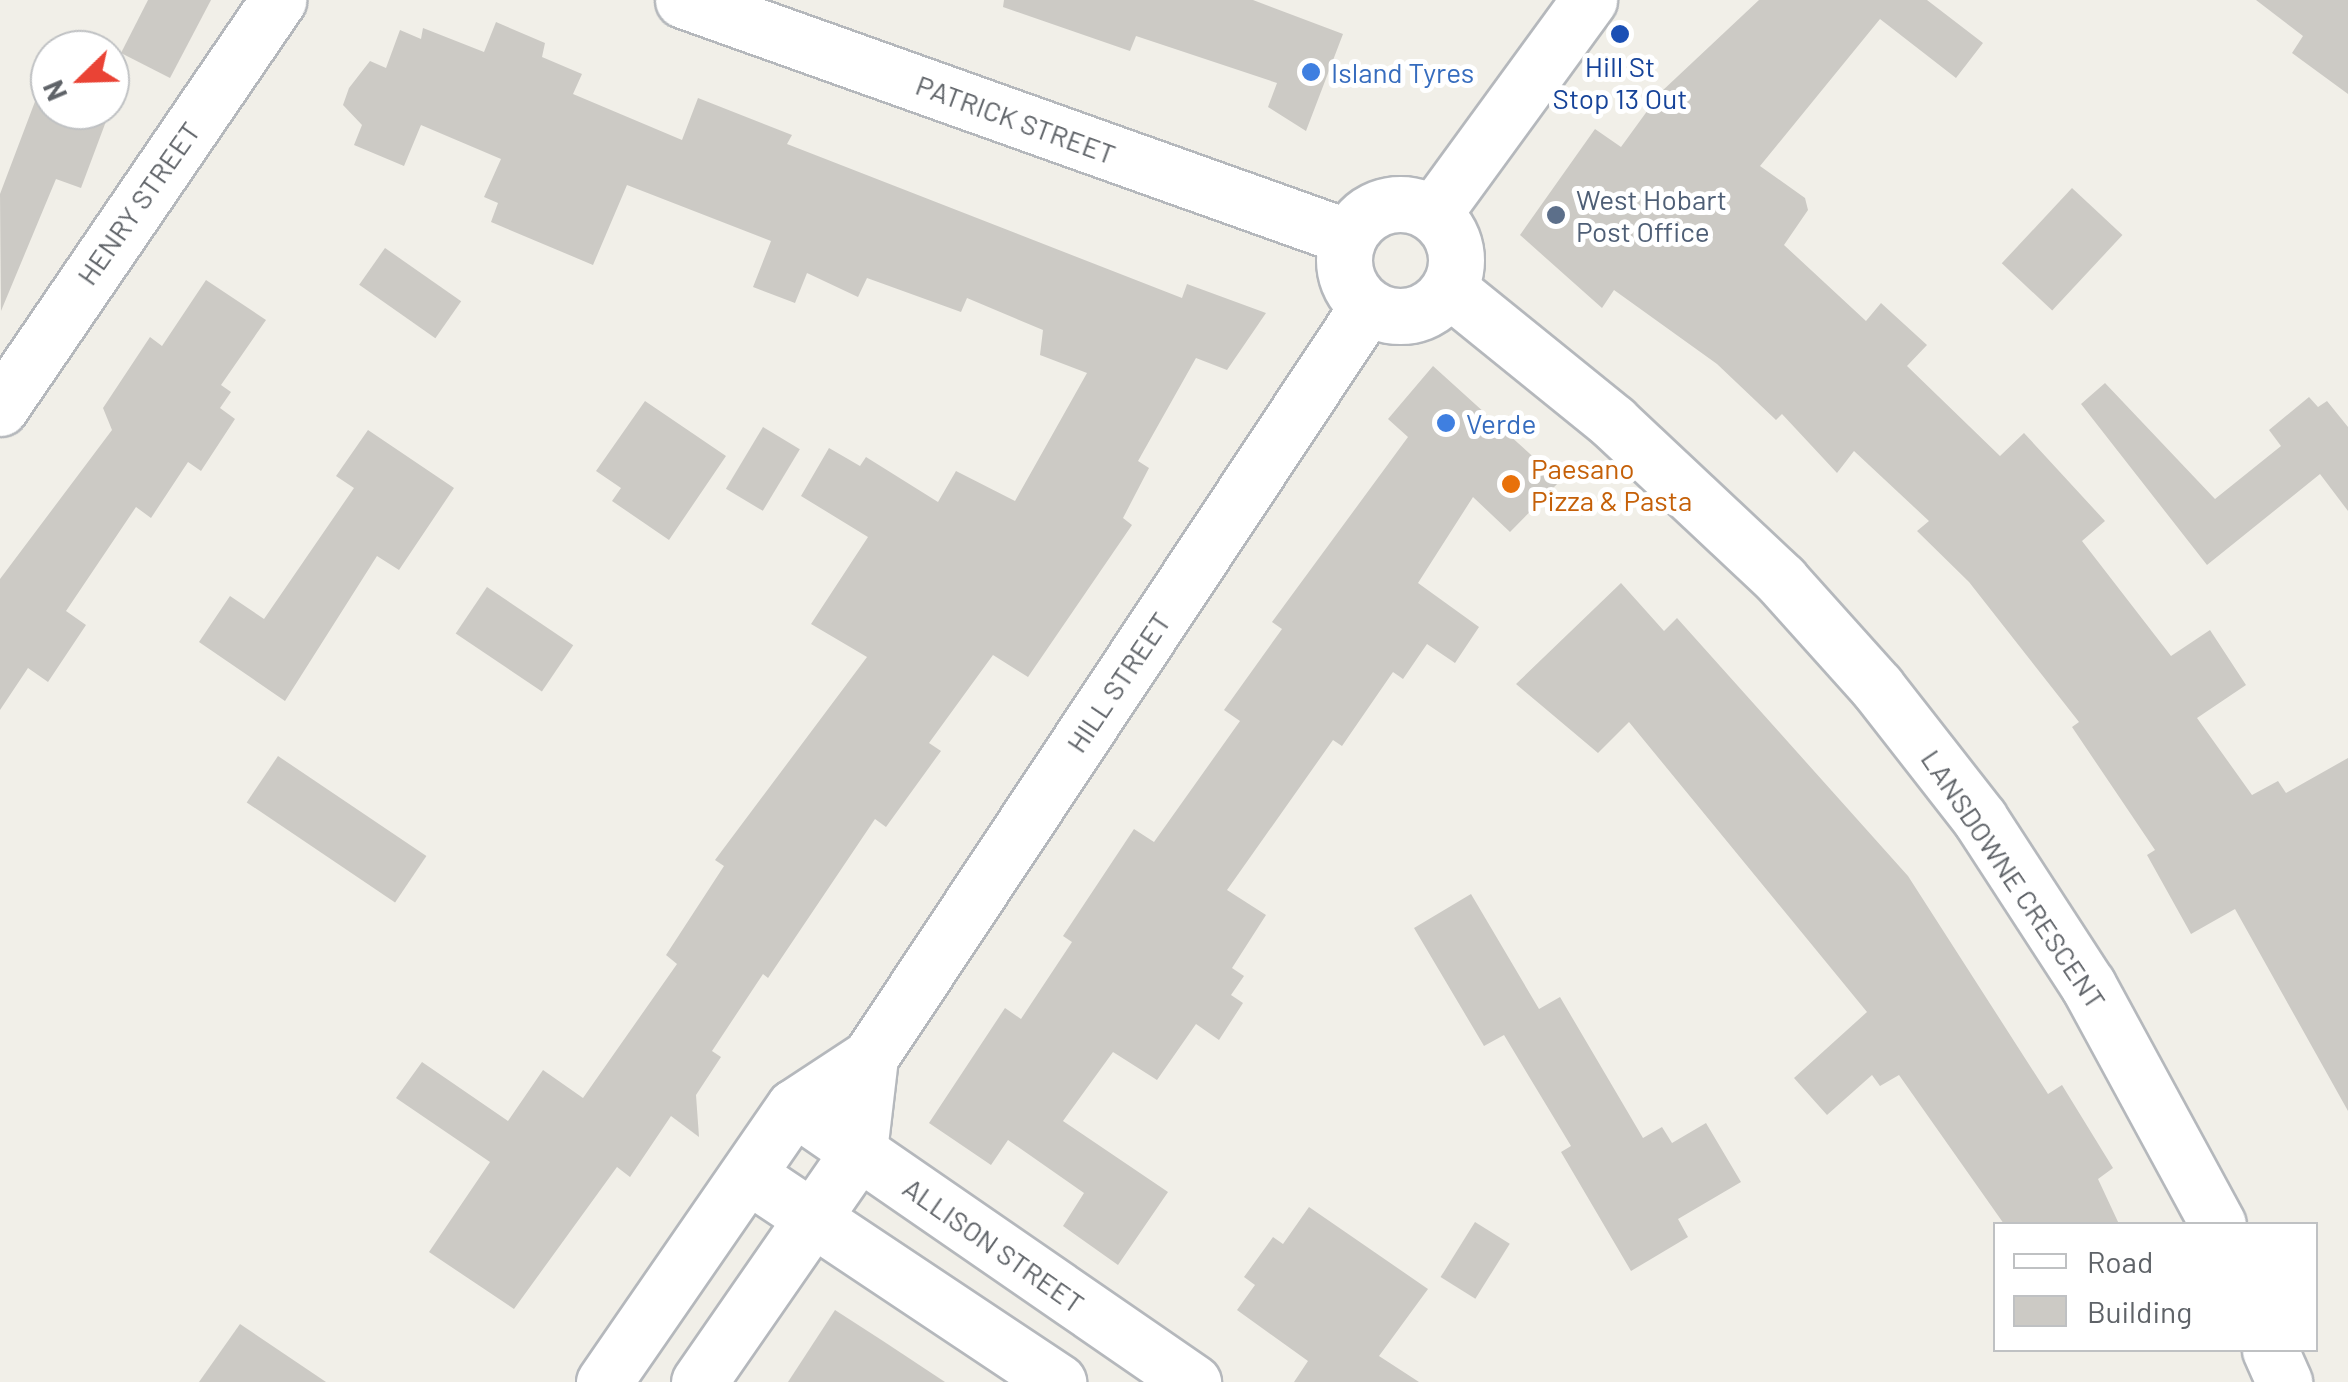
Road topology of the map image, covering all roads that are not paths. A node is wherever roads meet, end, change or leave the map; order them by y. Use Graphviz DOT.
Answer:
graph roads {
  1 [pos="278,0"];
  2 [pos="683,0"];
  3 [pos="1588,0"];
  4 [pos="1433,214"];
  5 [pos="1348,237"];
  6 [pos="1449,289"];
  7 [pos="1367,307"];
  8 [pos="0,408"];
  9 [pos="870,1057"];
  10 [pos="794,1106"];
  11 [pos="859,1151"];
  12 [pos="748,1174"];
  13 [pos="816,1220"];
  14 [pos="2217,1222"];
  15 [pos="2271,1352"];
  16 [pos="604,1382"];
  17 [pos="699,1382"];
  18 [pos="1058,1382"];
  19 [pos="1194,1382"];
  20 [pos="2284,1382"];
  1 -- 8 [label="street, HENRY STREET"];
  2 -- 5 [label="street, PATRICK STREET"];
  3 -- 4 [label="street"];
  4 -- 5 [label="street"];
  4 -- 6 [label="street"];
  5 -- 7 [label="street"];
  6 -- 7 [label="street"];
  6 -- 14 [label="street, LANSDOWNE CRESCENT"];
  7 -- 9 [label="street, HILL STREET"];
  9 -- 10 [label="street, HILL STREET"];
  9 -- 11 [label="street, HILL STREET"];
  10 -- 11 [label="street, ALLISON STREET"];
  10 -- 12 [label="street, HILL STREET"];
  11 -- 13 [label="street, HILL STREET"];
  11 -- 19 [label="street, ALLISON STREET"];
  12 -- 13 [label="street"];
  12 -- 16 [label="street, HILL STREET"];
  13 -- 17 [label="street, HILL STREET"];
  13 -- 18 [label="street"];
  15 -- 20 [label="street"];
}
